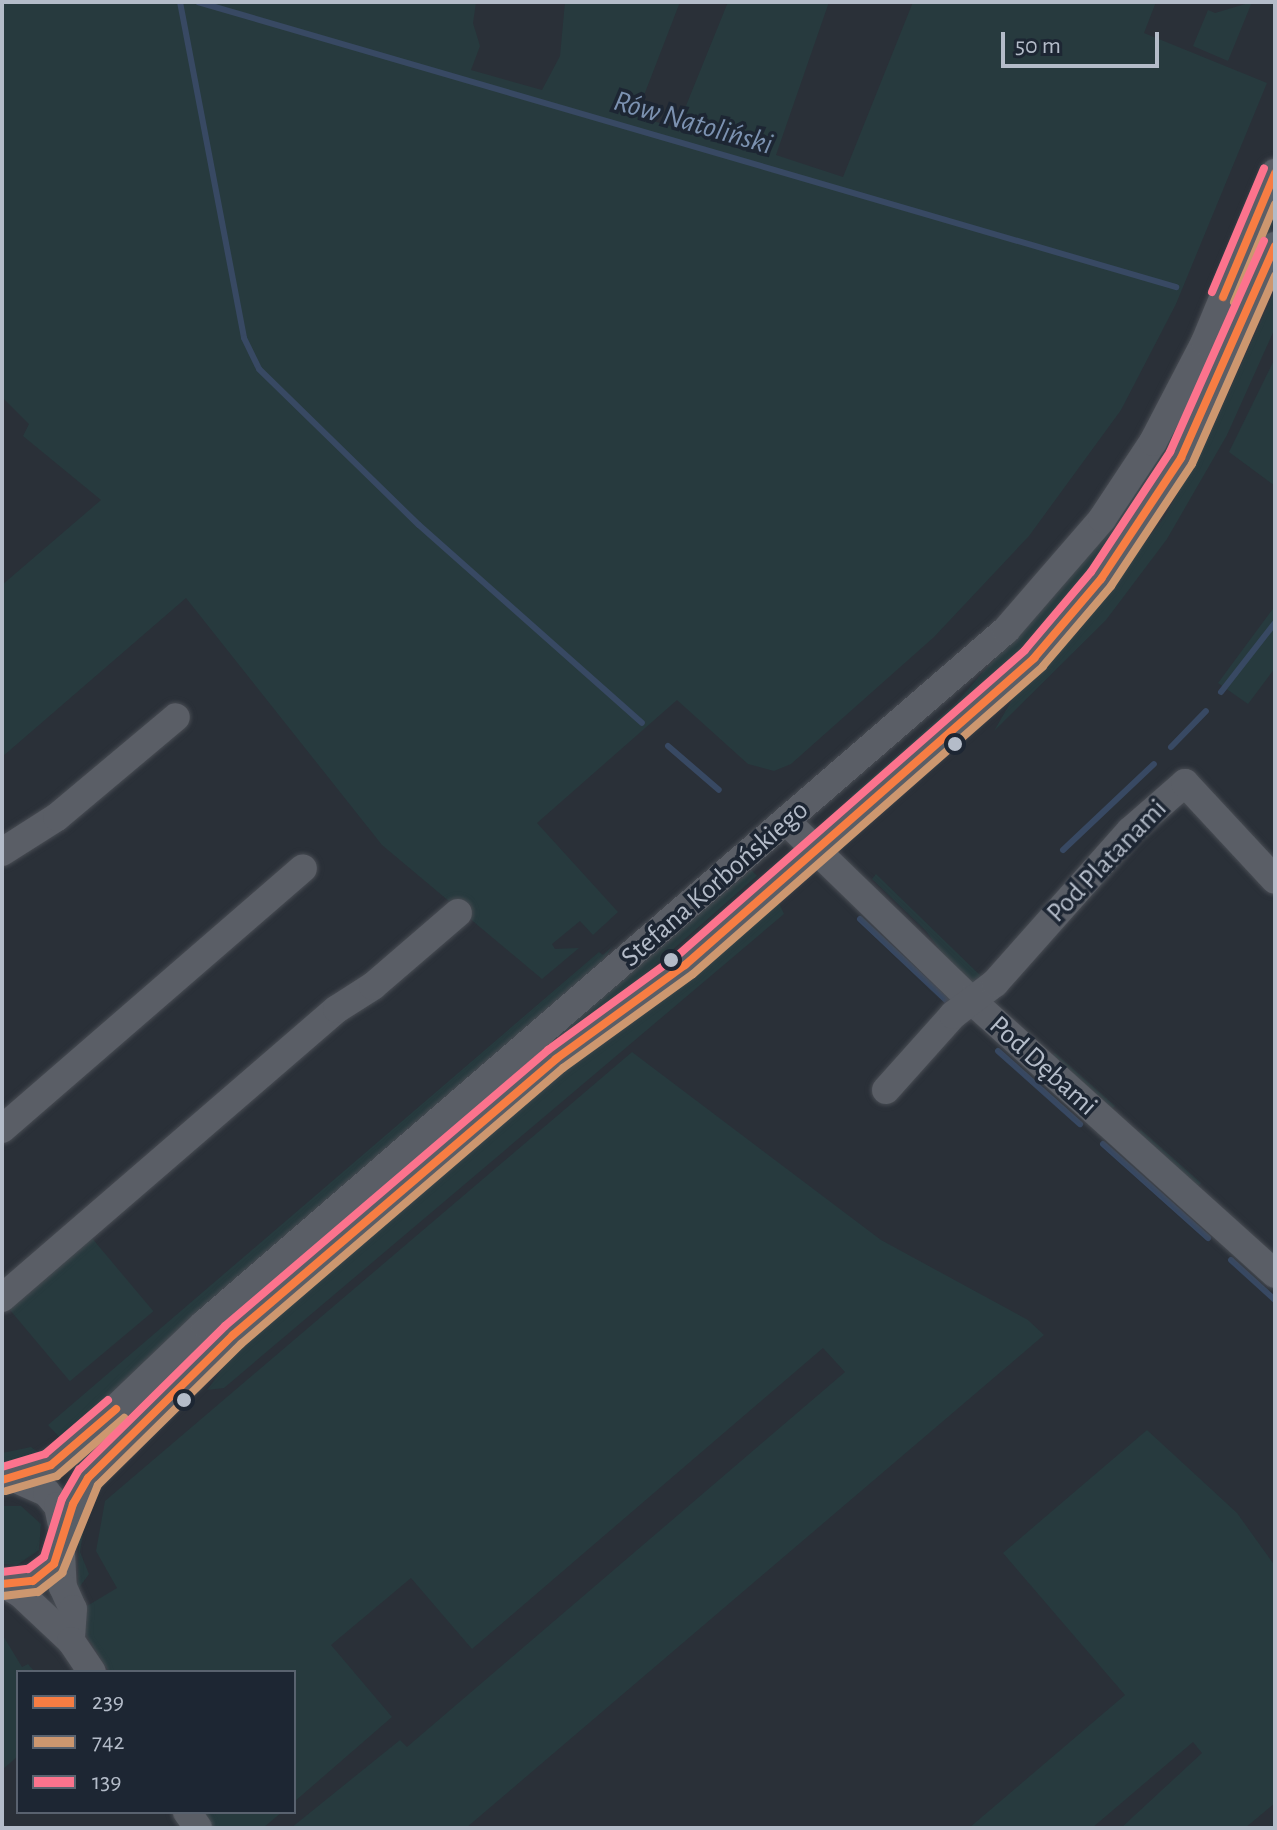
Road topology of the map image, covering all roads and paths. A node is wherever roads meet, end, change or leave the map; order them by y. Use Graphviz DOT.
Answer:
graph roads {
  1 [pos="1275,173"];
  2 [pos="1275,246"];
  3 [pos="176,717"];
  4 [pos="787,822"];
  5 [pos="817,850"];
  6 [pos="2,852"];
  7 [pos="303,868"];
  8 [pos="1275,880"];
  9 [pos="458,913"];
  10 [pos="971,1000"];
  11 [pos="886,1090"];
  12 [pos="2,1129"];
  13 [pos="1275,1274"];
  14 [pos="2,1298"];
  15 [pos="9,1480"];
  16 [pos="62,1546"];
  17 [pos="5,1584"];
  18 [pos="71,1641"];
  19 [pos="91,1670"];
  1 -- 4 [label="street, Stefana Korbońskiego"];
  2 -- 5 [label="street, Stefana Korbońskiego"];
  3 -- 6 [label="street"];
  4 -- 5 [label="street, Pod Dębami"];
  4 -- 15 [label="street, Stefana Korbońskiego"];
  5 -- 10 [label="street, Pod Dębami"];
  5 -- 16 [label="street, Stefana Korbońskiego"];
  7 -- 12 [label="street"];
  8 -- 10 [label="street, Pod Platanami"];
  9 -- 14 [label="street"];
  10 -- 11 [label="street"];
  10 -- 13 [label="street, Pod Dębami"];
  15 -- 16 [label="street, Stefana Korbońskiego"];
  16 -- 17 [label="street"];
  16 -- 18 [label="street"];
  17 -- 18 [label="street"];
  18 -- 19 [label="street"];
}
